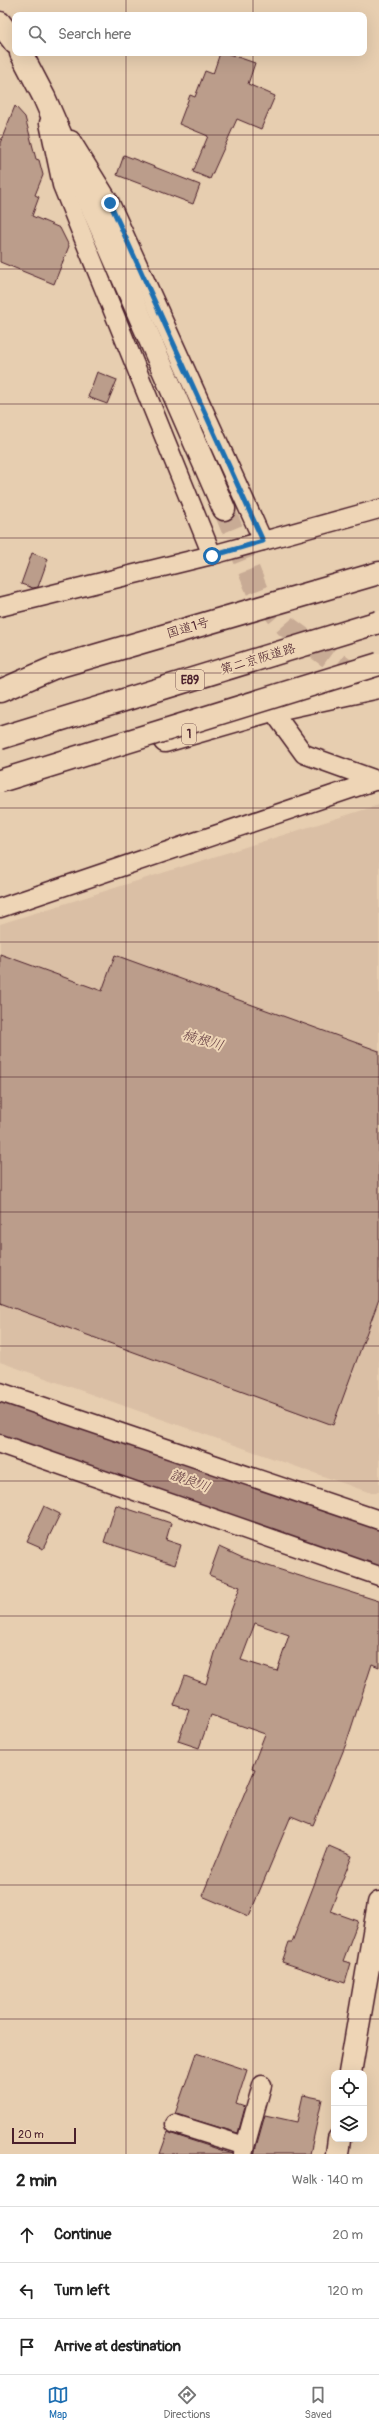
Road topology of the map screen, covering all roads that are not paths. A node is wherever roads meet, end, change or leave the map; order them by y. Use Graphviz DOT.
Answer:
graph roads {
  1 [pos="0,23"];
  2 [pos="12,39"];
  3 [pos="23,56"];
  4 [pos="44,97"];
  5 [pos="224,509"];
  6 [pos="379,509"];
  7 [pos="263,541"];
  8 [pos="212,556"];
  9 [pos="379,573"];
  10 [pos="0,607"];
  11 [pos="379,622"];
  12 [pos="379,664"];
  13 [pos="379,687"];
  14 [pos="0,691"];
  15 [pos="272,710"];
  16 [pos="0,738"];
  17 [pos="378,780"];
  18 [pos="0,781"];
  19 [pos="0,789"];
  20 [pos="0,908"];
  21 [pos="0,1392"];
  22 [pos="0,1444"];
  23 [pos="379,1520"];
  24 [pos="379,1576"];
  25 [pos="379,1903"];
  26 [pos="351,2070"];
  27 [pos="262,2085"];
  28 [pos="175,2124"];
  29 [pos="339,2142"];
  30 [pos="244,2150"];
  31 [pos="337,2154"];
  1 -- 2 [label="main road"];
  3 -- 4 [label="main road"];
  4 -- 5 [label="main road"];
  4 -- 7 [label="street"];
  4 -- 8 [label="street"];
  6 -- 7 [label="street"];
  7 -- 8 [label="street"];
  8 -- 10 [label="street"];
  9 -- 14 [label="main road, 国道1号"];
  11 -- 16 [label="main road, 第二京阪道路 / E89, bridge"];
  12 -- 18 [label="main road, bridge"];
  13 -- 15 [label="main road, 1"];
  15 -- 17 [label="street"];
  15 -- 19 [label="main road, 1"];
  17 -- 20 [label="street"];
  21 -- 23 [label="street"];
  22 -- 24 [label="street"];
  25 -- 26 [label="main road"];
  27 -- 30 [label="street"];
  28 -- 30 [label="street"];
  29 -- 31 [label="main road"];
}
